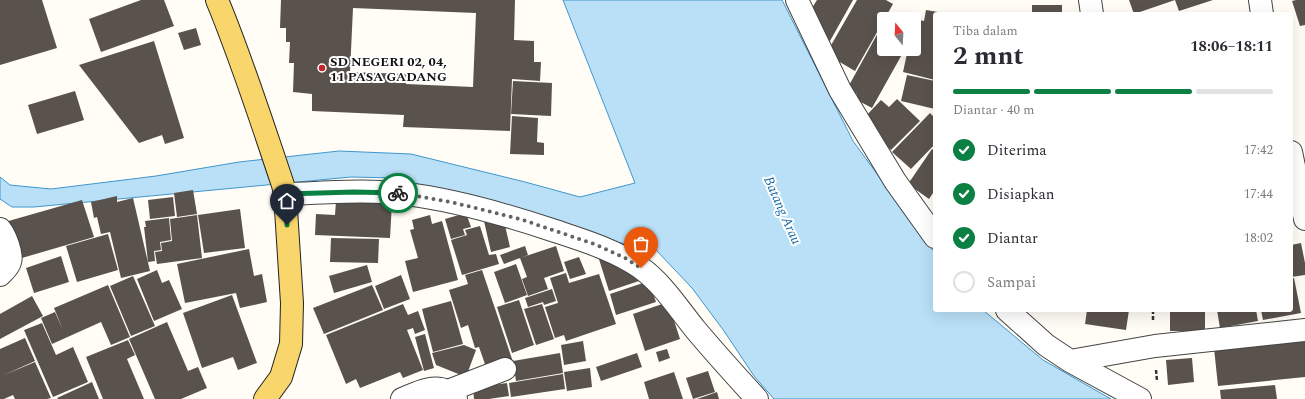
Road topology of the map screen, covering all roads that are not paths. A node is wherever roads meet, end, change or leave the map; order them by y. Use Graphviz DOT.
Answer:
graph roads {
  1 [pos="217,0"];
  2 [pos="797,0"];
  3 [pos="1090,0"];
  4 [pos="1260,0"];
  5 [pos="1092,12"];
  6 [pos="1262,12"];
  7 [pos="1293,162"];
  8 [pos="284,189"];
  9 [pos="1305,219"];
  10 [pos="0,229"];
  11 [pos="933,234"];
  12 [pos="0,275"];
  13 [pos="1009,312"];
  14 [pos="1305,330"];
  15 [pos="1070,361"];
  16 [pos="505,370"];
  17 [pos="452,395"];
  18 [pos="265,399"];
  19 [pos="402,399"];
  20 [pos="757,399"];
  21 [pos="1140,399"];
  1 -- 8 [label="main road"];
  2 -- 11 [label="street"];
  3 -- 5 [label="street"];
  4 -- 6 [label="street"];
  7 -- 9 [label="street"];
  8 -- 18 [label="main road"];
  8 -- 20 [label="street"];
  10 -- 12 [label="street"];
  13 -- 15 [label="street"];
  14 -- 15 [label="street"];
  15 -- 21 [label="street"];
  16 -- 17 [label="street"];
  17 -- 19 [label="street"];
}
